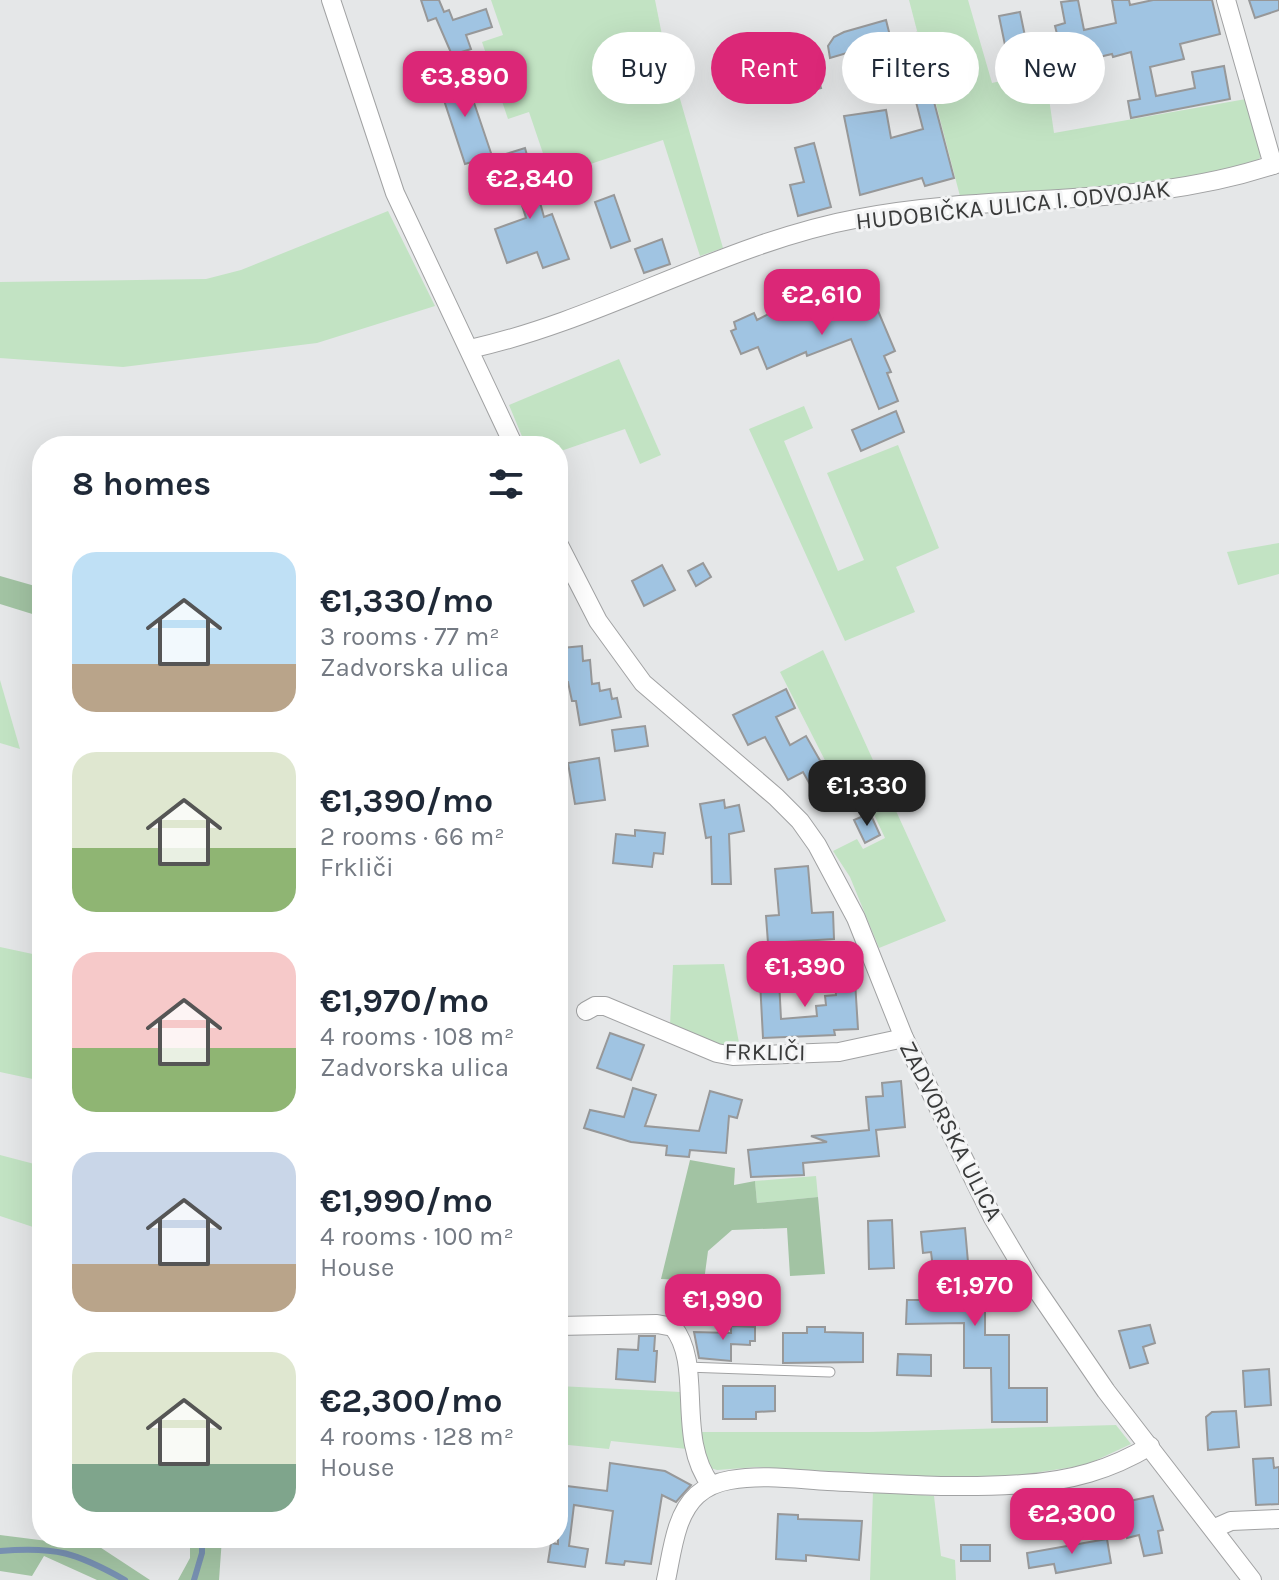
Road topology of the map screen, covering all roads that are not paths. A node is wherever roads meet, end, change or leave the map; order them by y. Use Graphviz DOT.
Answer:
graph roads {
  1 [pos="331,0"];
  2 [pos="1226,0"];
  3 [pos="1276,164"];
  4 [pos="470,349"];
  5 [pos="509,436"];
  6 [pos="568,562"];
  7 [pos="586,1011"];
  8 [pos="904,1038"];
  9 [pos="568,1326"];
  10 [pos="686,1367"];
  11 [pos="830,1372"];
  12 [pos="1150,1446"];
  13 [pos="711,1485"];
  14 [pos="1279,1519"];
  15 [pos="1215,1528"];
  16 [pos="666,1580"];
  17 [pos="1252,1580"];
  1 -- 4 [label="street"];
  2 -- 3 [label="street"];
  3 -- 4 [label="street, HUDOBIČKA ULICA I. ODVOJAK"];
  4 -- 5 [label="street"];
  6 -- 8 [label="street, ZADVORSKA ULICA"];
  7 -- 8 [label="street, FRKLIČI"];
  8 -- 12 [label="street, ZADVORSKA ULICA"];
  9 -- 10 [label="street"];
  10 -- 11 [label="lane"];
  10 -- 13 [label="street"];
  12 -- 13 [label="street"];
  12 -- 15 [label="street, ZADVORSKA ULICA"];
  13 -- 16 [label="street"];
  14 -- 15 [label="street"];
  15 -- 17 [label="street, ZADVORSKA ULICA"];
}
